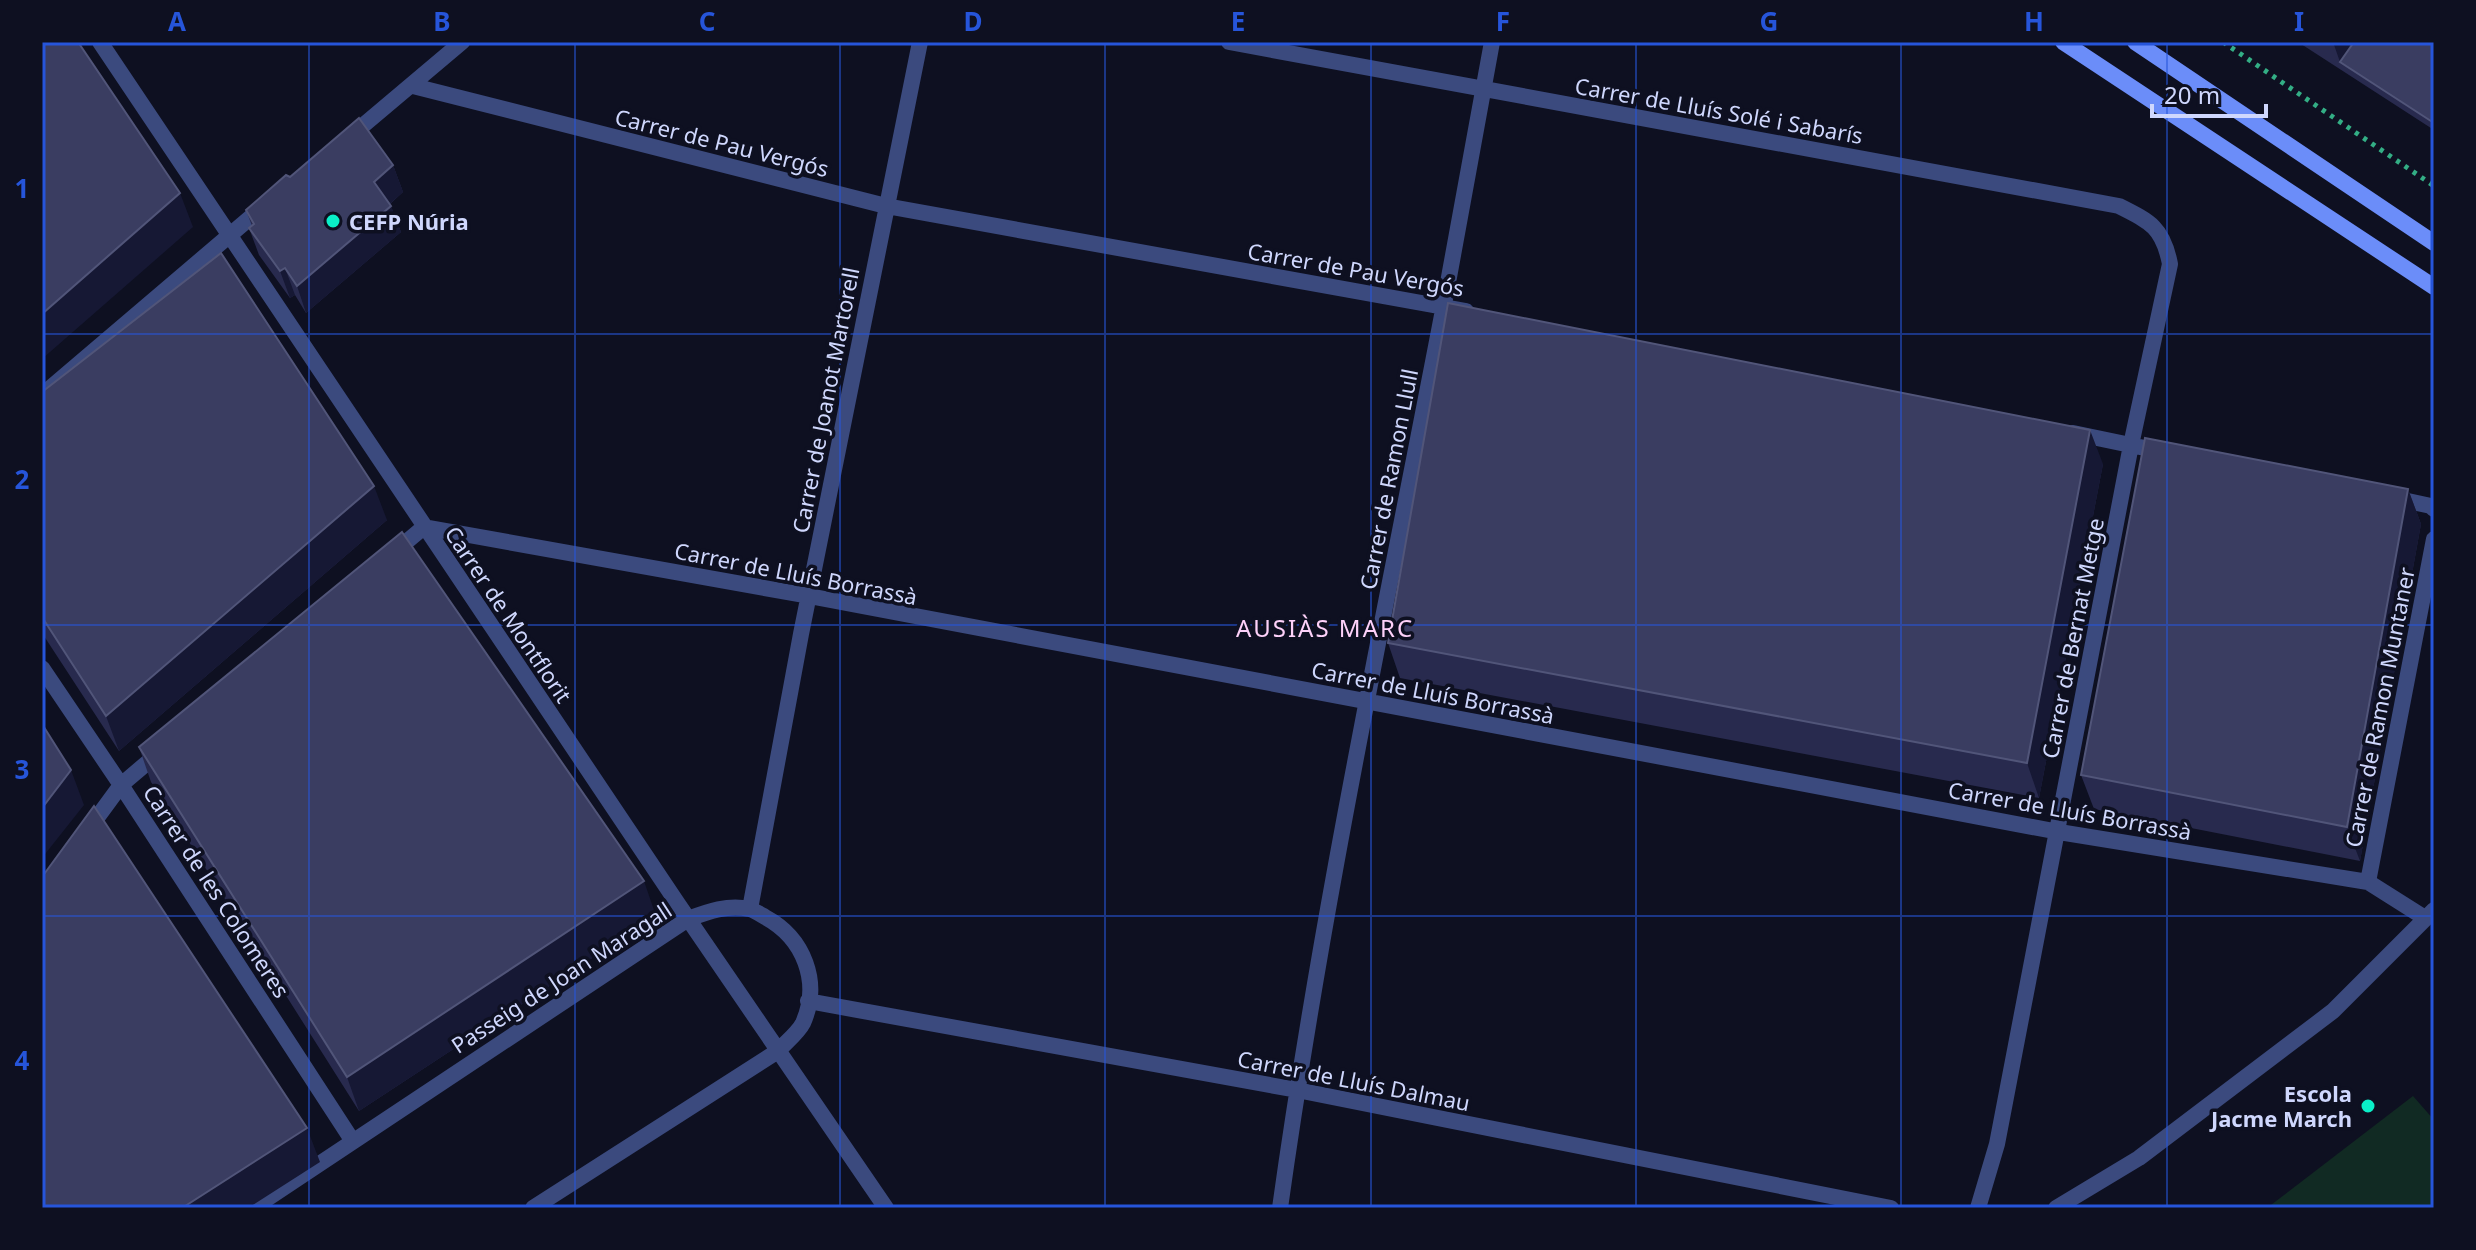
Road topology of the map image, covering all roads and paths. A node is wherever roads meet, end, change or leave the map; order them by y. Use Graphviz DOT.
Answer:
graph roads {
  1 [pos="100,42"];
  2 [pos="462,42"];
  3 [pos="920,42"];
  4 [pos="1229,42"];
  5 [pos="1492,42"];
  6 [pos="2063,42"];
  7 [pos="2135,42"];
  8 [pos="2223,42"];
  9 [pos="413,86"];
  10 [pos="1483,89"];
  11 [pos="338,146"];
  12 [pos="2434,186"];
  13 [pos="278,195"];
  14 [pos="886,206"];
  15 [pos="229,234"];
  16 [pos="2434,243"];
  17 [pos="2170,264"];
  18 [pos="2434,287"];
  19 [pos="1444,307"];
  20 [pos="1475,313"];
  21 [pos="42,395"];
  22 [pos="2053,429"];
  23 [pos="2131,445"];
  24 [pos="2176,454"];
  25 [pos="2371,494"];
  26 [pos="2434,509"];
  27 [pos="424,527"];
  28 [pos="2434,539"];
  29 [pos="384,561"];
  30 [pos="809,596"];
  31 [pos="42,668"];
  32 [pos="1366,702"];
  33 [pos="171,742"];
  34 [pos="121,785"];
  35 [pos="2059,832"];
  36 [pos="77,844"];
  37 [pos="2368,882"];
  38 [pos="750,909"];
  39 [pos="2431,916"];
  40 [pos="688,919"];
  41 [pos="808,1001"];
  42 [pos="778,1051"];
  43 [pos="1297,1090"];
  44 [pos="352,1140"];
  45 [pos="253,1208"];
  46 [pos="533,1208"];
  47 [pos="886,1208"];
  48 [pos="1280,1208"];
  49 [pos="1891,1208"];
  50 [pos="1978,1208"];
  51 [pos="2056,1208"];
  1 -- 15 [label="street, Carrer de Montflorit"];
  2 -- 9 [label="street"];
  3 -- 14 [label="street, Carrer de Joanot Martorell"];
  4 -- 10 [label="street, Carrer de Lluís Solé i Sabarís"];
  5 -- 10 [label="street, Carrer de Ramon Llull"];
  6 -- 18 [label="main road"];
  7 -- 16 [label="main road"];
  8 -- 12 [label="path"];
  9 -- 11 [label="street"];
  9 -- 14 [label="street, Carrer de Pau Vergós"];
  10 -- 17 [label="street, Carrer de Lluís Solé i Sabarís"];
  10 -- 19 [label="street, Carrer de Ramon Llull"];
  13 -- 15 [label="street"];
  14 -- 19 [label="street, Carrer de Pau Vergós"];
  14 -- 30 [label="street, Carrer de Joanot Martorell"];
  15 -- 21 [label="street"];
  15 -- 27 [label="street, Carrer de Montflorit"];
  17 -- 23 [label="street, Carrer de Bernat Metge"];
  19 -- 20 [label="street, Carrer de Pau Vergós"];
  19 -- 32 [label="street, Carrer de Ramon Llull"];
  22 -- 23 [label="street"];
  23 -- 24 [label="street"];
  23 -- 35 [label="street, Carrer de Bernat Metge"];
  25 -- 26 [label="street"];
  27 -- 29 [label="street"];
  27 -- 30 [label="street, Carrer de Lluís Borrassà"];
  27 -- 40 [label="street, Carrer de Montflorit"];
  28 -- 37 [label="street, Carrer de Ramon Muntaner"];
  30 -- 32 [label="street, Carrer de Lluís Borrassà"];
  30 -- 38 [label="street, Carrer de Joanot Martorell"];
  31 -- 34 [label="street, Carrer de les Colomeres"];
  32 -- 35 [label="street, Carrer de Lluís Borrassà"];
  32 -- 43 [label="street, Carrer de Ramon Llull"];
  33 -- 34 [label="street"];
  34 -- 36 [label="street"];
  34 -- 44 [label="street, Carrer de les Colomeres"];
  35 -- 37 [label="street, Carrer de Lluís Borrassà"];
  35 -- 50 [label="street, Carrer de Bernat Metge"];
  37 -- 39 [label="street, Carrer de Lluís Borrassà"];
  38 -- 40 [label="street, Passeig de Joan Maragall"];
  38 -- 41 [label="street"];
  39 -- 51 [label="street"];
  40 -- 42 [label="street, Carrer de Montflorit"];
  40 -- 44 [label="street, Passeig de Joan Maragall"];
  41 -- 42 [label="street"];
  41 -- 43 [label="street, Carrer de Lluís Dalmau"];
  42 -- 46 [label="street"];
  42 -- 47 [label="street, Carrer de Montflorit"];
  43 -- 48 [label="street, Carrer de Ramon Llull"];
  43 -- 49 [label="street, Carrer de Lluís Dalmau"];
  44 -- 45 [label="street, Passeig de Joan Maragall"];
}
